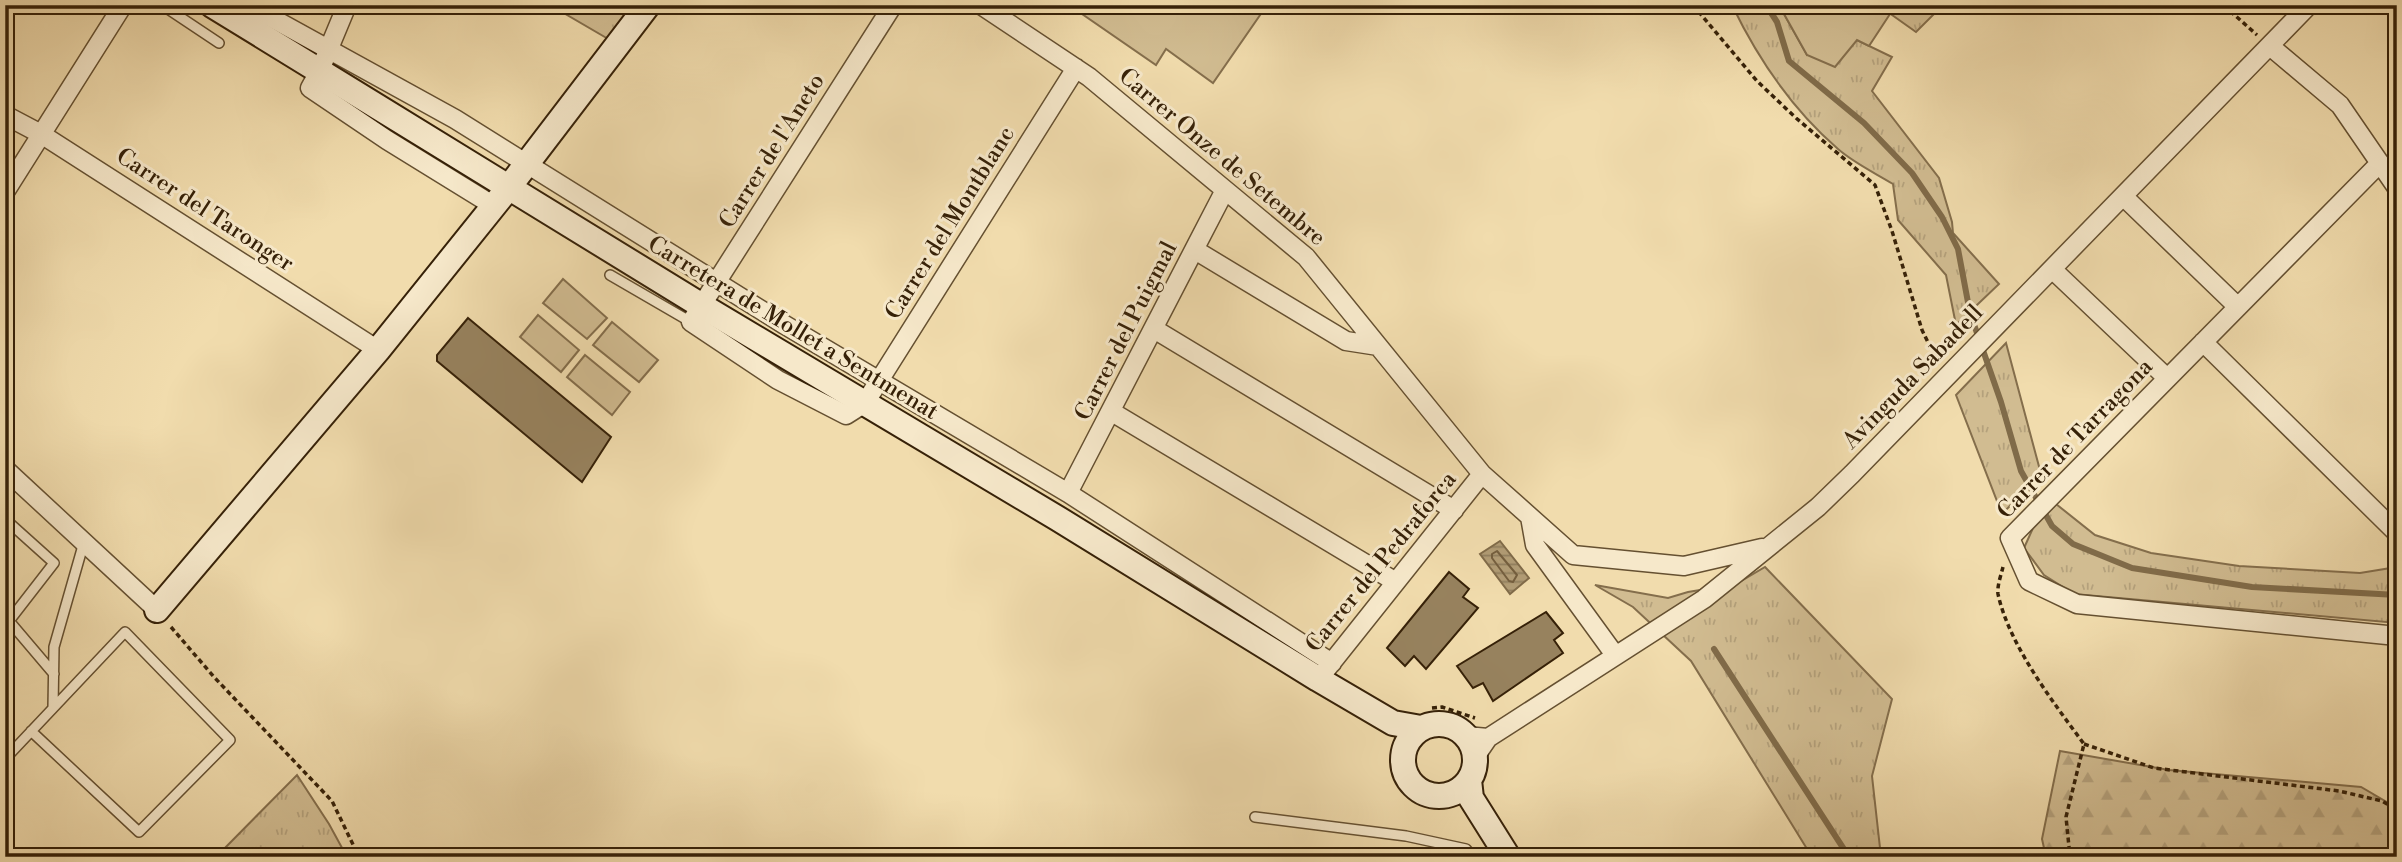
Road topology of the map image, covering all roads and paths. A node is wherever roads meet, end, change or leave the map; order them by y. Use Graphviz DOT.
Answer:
graph roads {
  1 [pos="123,5"];
  2 [pos="162,5"];
  3 [pos="212,5"];
  4 [pos="248,5"];
  5 [pos="347,5"];
  6 [pos="648,5"];
  7 [pos="893,5"];
  8 [pos="981,5"];
  9 [pos="1693,5"];
  10 [pos="2197,5"];
  11 [pos="2309,5"];
  12 [pos="219,43"];
  13 [pos="2270,46"];
  14 [pos="1076,68"];
  15 [pos="320,69"];
  16 [pos="5,115"];
  17 [pos="41,134"];
  18 [pos="2380,163"];
  19 [pos="527,164"];
  20 [pos="2397,188"];
  21 [pos="1226,190"];
  22 [pos="5,192"];
  23 [pos="2123,196"];
  24 [pos="502,197"];
  25 [pos="1195,250"];
  26 [pos="2052,269"];
  27 [pos="610,275"];
  28 [pos="717,282"];
  29 [pos="2238,307"];
  30 [pos="696,314"];
  31 [pos="1154,329"];
  32 [pos="2203,342"];
  33 [pos="1378,346"];
  34 [pos="377,350"];
  35 [pos="1938,365"];
  36 [pos="2167,378"];
  37 [pos="879,380"];
  38 [pos="864,403"];
  39 [pos="1112,412"];
  40 [pos="5,468"];
  41 [pos="1482,474"];
  42 [pos="1068,494"];
  43 [pos="1454,510"];
  44 [pos="1530,517"];
  45 [pos="5,519"];
  46 [pos="2397,533"];
  47 [pos="2010,538"];
  48 [pos="84,542"];
  49 [pos="1769,547"];
  50 [pos="1396,582"];
  51 [pos="157,610"];
  52 [pos="2397,636"];
  53 [pos="1615,655"];
  54 [pos="1325,671"];
  55 [pos="54,674"];
  56 [pos="53,708"];
  57 [pos="1393,723"];
  58 [pos="1421,728"];
  59 [pos="31,731"];
  60 [pos="2084,744"];
  61 [pos="1404,748"];
  62 [pos="5,758"];
  63 [pos="1470,767"];
  64 [pos="2397,810"];
  65 [pos="1255,817"];
  66 [pos="359,857"];
  67 [pos="1473,857"];
  68 [pos="1508,857"];
  69 [pos="2070,857"];
  1 -- 17 [label="street"];
  2 -- 12 [label="lane"];
  3 -- 15 [label="street, Carretera de Mollet a Sentmenat"];
  4 -- 15 [label="street, Carretera de Mollet a Sentmenat"];
  5 -- 15 [label="street"];
  6 -- 19 [label="street"];
  7 -- 28 [label="street, Carrer de l'Aneto"];
  8 -- 14 [label="street, Carrer Onze de Setembre"];
  9 -- 35 [label="path"];
  10 -- 13 [label="path"];
  11 -- 13 [label="street, Avinguda Sabadell"];
  13 -- 18 [label="street"];
  13 -- 23 [label="street, Avinguda Sabadell"];
  14 -- 21 [label="street, Carrer Onze de Setembre"];
  14 -- 37 [label="street, Carrer del Montblanc"];
  15 -- 19 [label="street, Carretera de Mollet a Sentmenat"];
  15 -- 24 [label="street, Carretera de Mollet a Sentmenat"];
  16 -- 17 [label="street, Carrer del Taronger"];
  17 -- 22 [label="street"];
  17 -- 34 [label="street, Carrer del Taronger"];
  18 -- 20 [label="street"];
  18 -- 29 [label="street, Carrer de Tarragona"];
  19 -- 24 [label="street"];
  19 -- 28 [label="street, Carretera de Mollet a Sentmenat"];
  21 -- 25 [label="street, Carrer del Puigmal"];
  21 -- 33 [label="street, Carrer Onze de Setembre"];
  23 -- 26 [label="street, Avinguda Sabadell"];
  23 -- 29 [label="street"];
  24 -- 30 [label="street, Carretera de Mollet a Sentmenat"];
  24 -- 34 [label="street"];
  25 -- 31 [label="street, Carrer del Puigmal"];
  25 -- 33 [label="street"];
  26 -- 36 [label="street"];
  26 -- 49 [label="street, Avinguda Sabadell"];
  27 -- 30 [label="lane"];
  28 -- 30 [label="street, Carrer de l'Aneto"];
  28 -- 37 [label="street, Carretera de Mollet a Sentmenat"];
  29 -- 32 [label="street, Carrer de Tarragona"];
  30 -- 38 [label="street, Carretera de Mollet a Sentmenat"];
  31 -- 39 [label="street, Carrer del Puigmal"];
  31 -- 43 [label="street"];
  32 -- 36 [label="street, Carrer de Tarragona"];
  32 -- 46 [label="street"];
  33 -- 41 [label="street, Carrer Onze de Setembre"];
  34 -- 51 [label="street"];
  36 -- 47 [label="street, Carrer de Tarragona"];
  37 -- 38 [label="street, Carrer del Montblanc"];
  37 -- 42 [label="street, Carretera de Mollet a Sentmenat"];
  38 -- 54 [label="street, Carretera de Mollet a Sentmenat"];
  39 -- 42 [label="street, Carrer del Puigmal"];
  39 -- 50 [label="street"];
  40 -- 48 [label="street"];
  41 -- 43 [label="street, Carrer del Pedraforca"];
  41 -- 44 [label="street, Avinguda Sabadell"];
  42 -- 54 [label="street, Carretera de Mollet a Sentmenat"];
  43 -- 50 [label="street, Carrer del Pedraforca"];
  44 -- 49 [label="street, Avinguda Sabadell"];
  44 -- 53 [label="street"];
  45 -- 55 [label="lane"];
  47 -- 52 [label="street, Carrer de Tarragona"];
  47 -- 60 [label="path"];
  48 -- 51 [label="street"];
  48 -- 55 [label="lane"];
  49 -- 53 [label="street"];
  50 -- 54 [label="street, Carrer del Pedraforca"];
  51 -- 66 [label="path"];
  53 -- 63 [label="street"];
  54 -- 57 [label="street, Carretera de Mollet a Sentmenat"];
  55 -- 56 [label="lane"];
  56 -- 59 [label="lane"];
  56 -- 59 [label="lane"];
  57 -- 58 [label="street, Carretera de Mollet a Sentmenat"];
  57 -- 61 [label="street"];
  58 -- 61 [label="street"];
  58 -- 63 [label="street, Carretera de Mollet a Sentmenat"];
  59 -- 62 [label="lane"];
  60 -- 64 [label="path"];
  60 -- 69 [label="path"];
  61 -- 63 [label="street"];
  63 -- 68 [label="street"];
  65 -- 67 [label="lane"];
}
